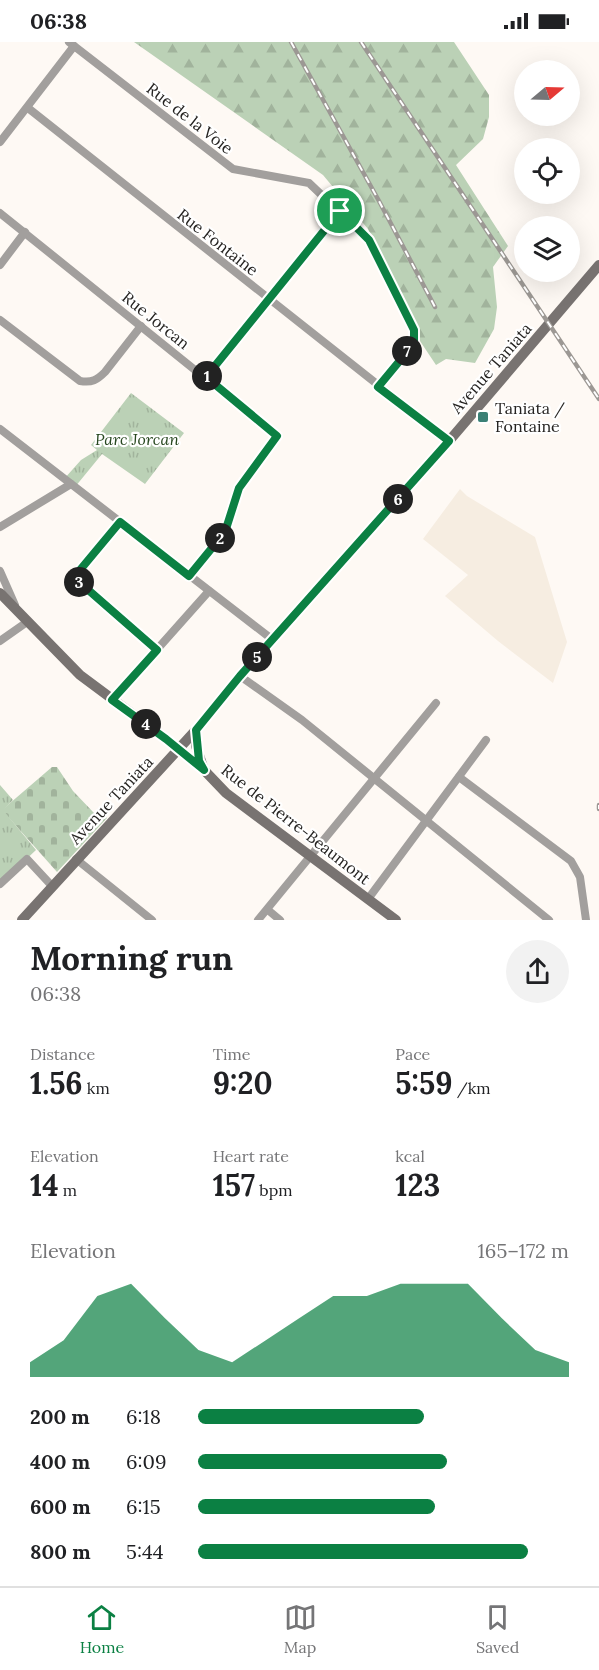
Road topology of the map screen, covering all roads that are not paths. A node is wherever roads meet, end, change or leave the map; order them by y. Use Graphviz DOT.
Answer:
graph roads {
  1 [pos="72,44"];
  2 [pos="28,108"];
  3 [pos="0,142"];
  4 [pos="340,211"];
  5 [pos="0,213"];
  6 [pos="25,232"];
  7 [pos="0,265"];
  8 [pos="599,265"];
  9 [pos="269,300"];
  10 [pos="0,320"];
  11 [pos="141,326"];
  12 [pos="206,377"];
  13 [pos="378,387"];
  14 [pos="0,429"];
  15 [pos="449,441"];
  16 [pos="71,484"];
  17 [pos="120,522"];
  18 [pos="0,527"];
  19 [pos="0,571"];
  20 [pos="189,576"];
  21 [pos="209,591"];
  22 [pos="0,593"];
  23 [pos="18,612"];
  24 [pos="27,622"];
  25 [pos="273,640"];
  26 [pos="0,641"];
  27 [pos="157,650"];
  28 [pos="240,676"];
  29 [pos="112,700"];
  30 [pos="436,703"];
  31 [pos="196,730"];
  32 [pos="486,741"];
  33 [pos="178,750"];
  34 [pos="204,770"];
  35 [pos="459,777"];
  36 [pos="374,778"];
  37 [pos="427,820"];
  38 [pos="311,856"];
  39 [pos="76,859"];
  40 [pos="0,884"];
  41 [pos="52,886"];
  42 [pos="368,899"];
  43 [pos="268,910"];
  44 [pos="22,920"];
  45 [pos="152,920"];
  46 [pos="258,920"];
  47 [pos="280,920"];
  48 [pos="396,920"];
  49 [pos="549,920"];
  50 [pos="586,920"];
  1 -- 2 [label="street"];
  1 -- 4 [label="street, Rue de la Voie"];
  2 -- 3 [label="street"];
  2 -- 9 [label="street, Rue Fontaine"];
  4 -- 9 [label="street"];
  4 -- 13 [label="street, Rue de la Voie"];
  5 -- 6 [label="street, Rue Jorcan"];
  6 -- 7 [label="street"];
  6 -- 11 [label="street, Rue Jorcan"];
  8 -- 15 [label="main road, Avenue Taniata"];
  9 -- 12 [label="street"];
  9 -- 13 [label="street, Rue Fontaine"];
  10 -- 11 [label="street"];
  11 -- 12 [label="street, Rue Jorcan"];
  12 -- 20 [label="street, Rue Jorcan"];
  13 -- 15 [label="street, Rue Fontaine"];
  14 -- 16 [label="street"];
  15 -- 25 [label="main road, Avenue Taniata"];
  16 -- 17 [label="street"];
  16 -- 18 [label="street"];
  17 -- 20 [label="street"];
  17 -- 27 [label="street"];
  19 -- 23 [label="street"];
  20 -- 21 [label="street"];
  21 -- 25 [label="street"];
  21 -- 27 [label="street"];
  22 -- 23 [label="main road, Rue de Pierre-Beaumont"];
  23 -- 24 [label="main road, Rue de Pierre-Beaumont"];
  24 -- 26 [label="street"];
  24 -- 29 [label="main road, Rue de Pierre-Beaumont"];
  25 -- 28 [label="main road, Avenue Taniata"];
  27 -- 29 [label="street"];
  28 -- 31 [label="main road, Avenue Taniata"];
  28 -- 36 [label="street"];
  29 -- 33 [label="main road, Rue de Pierre-Beaumont"];
  30 -- 36 [label="street"];
  31 -- 33 [label="main road, Avenue Taniata"];
  31 -- 34 [label="main road"];
  32 -- 35 [label="street"];
  33 -- 34 [label="main road, Rue de Pierre-Beaumont"];
  33 -- 39 [label="main road, Avenue Taniata"];
  34 -- 38 [label="main road, Rue de Pierre-Beaumont"];
  35 -- 37 [label="street"];
  35 -- 50 [label="street"];
  36 -- 37 [label="street"];
  36 -- 38 [label="street"];
  37 -- 42 [label="street"];
  37 -- 49 [label="street"];
  38 -- 42 [label="main road, Rue de Pierre-Beaumont"];
  38 -- 43 [label="street"];
  39 -- 41 [label="main road, Avenue Taniata"];
  39 -- 45 [label="street"];
  40 -- 41 [label="street"];
  41 -- 44 [label="main road, Avenue Taniata"];
  42 -- 48 [label="main road, Rue de Pierre-Beaumont"];
  43 -- 46 [label="street"];
  43 -- 47 [label="street"];
}
